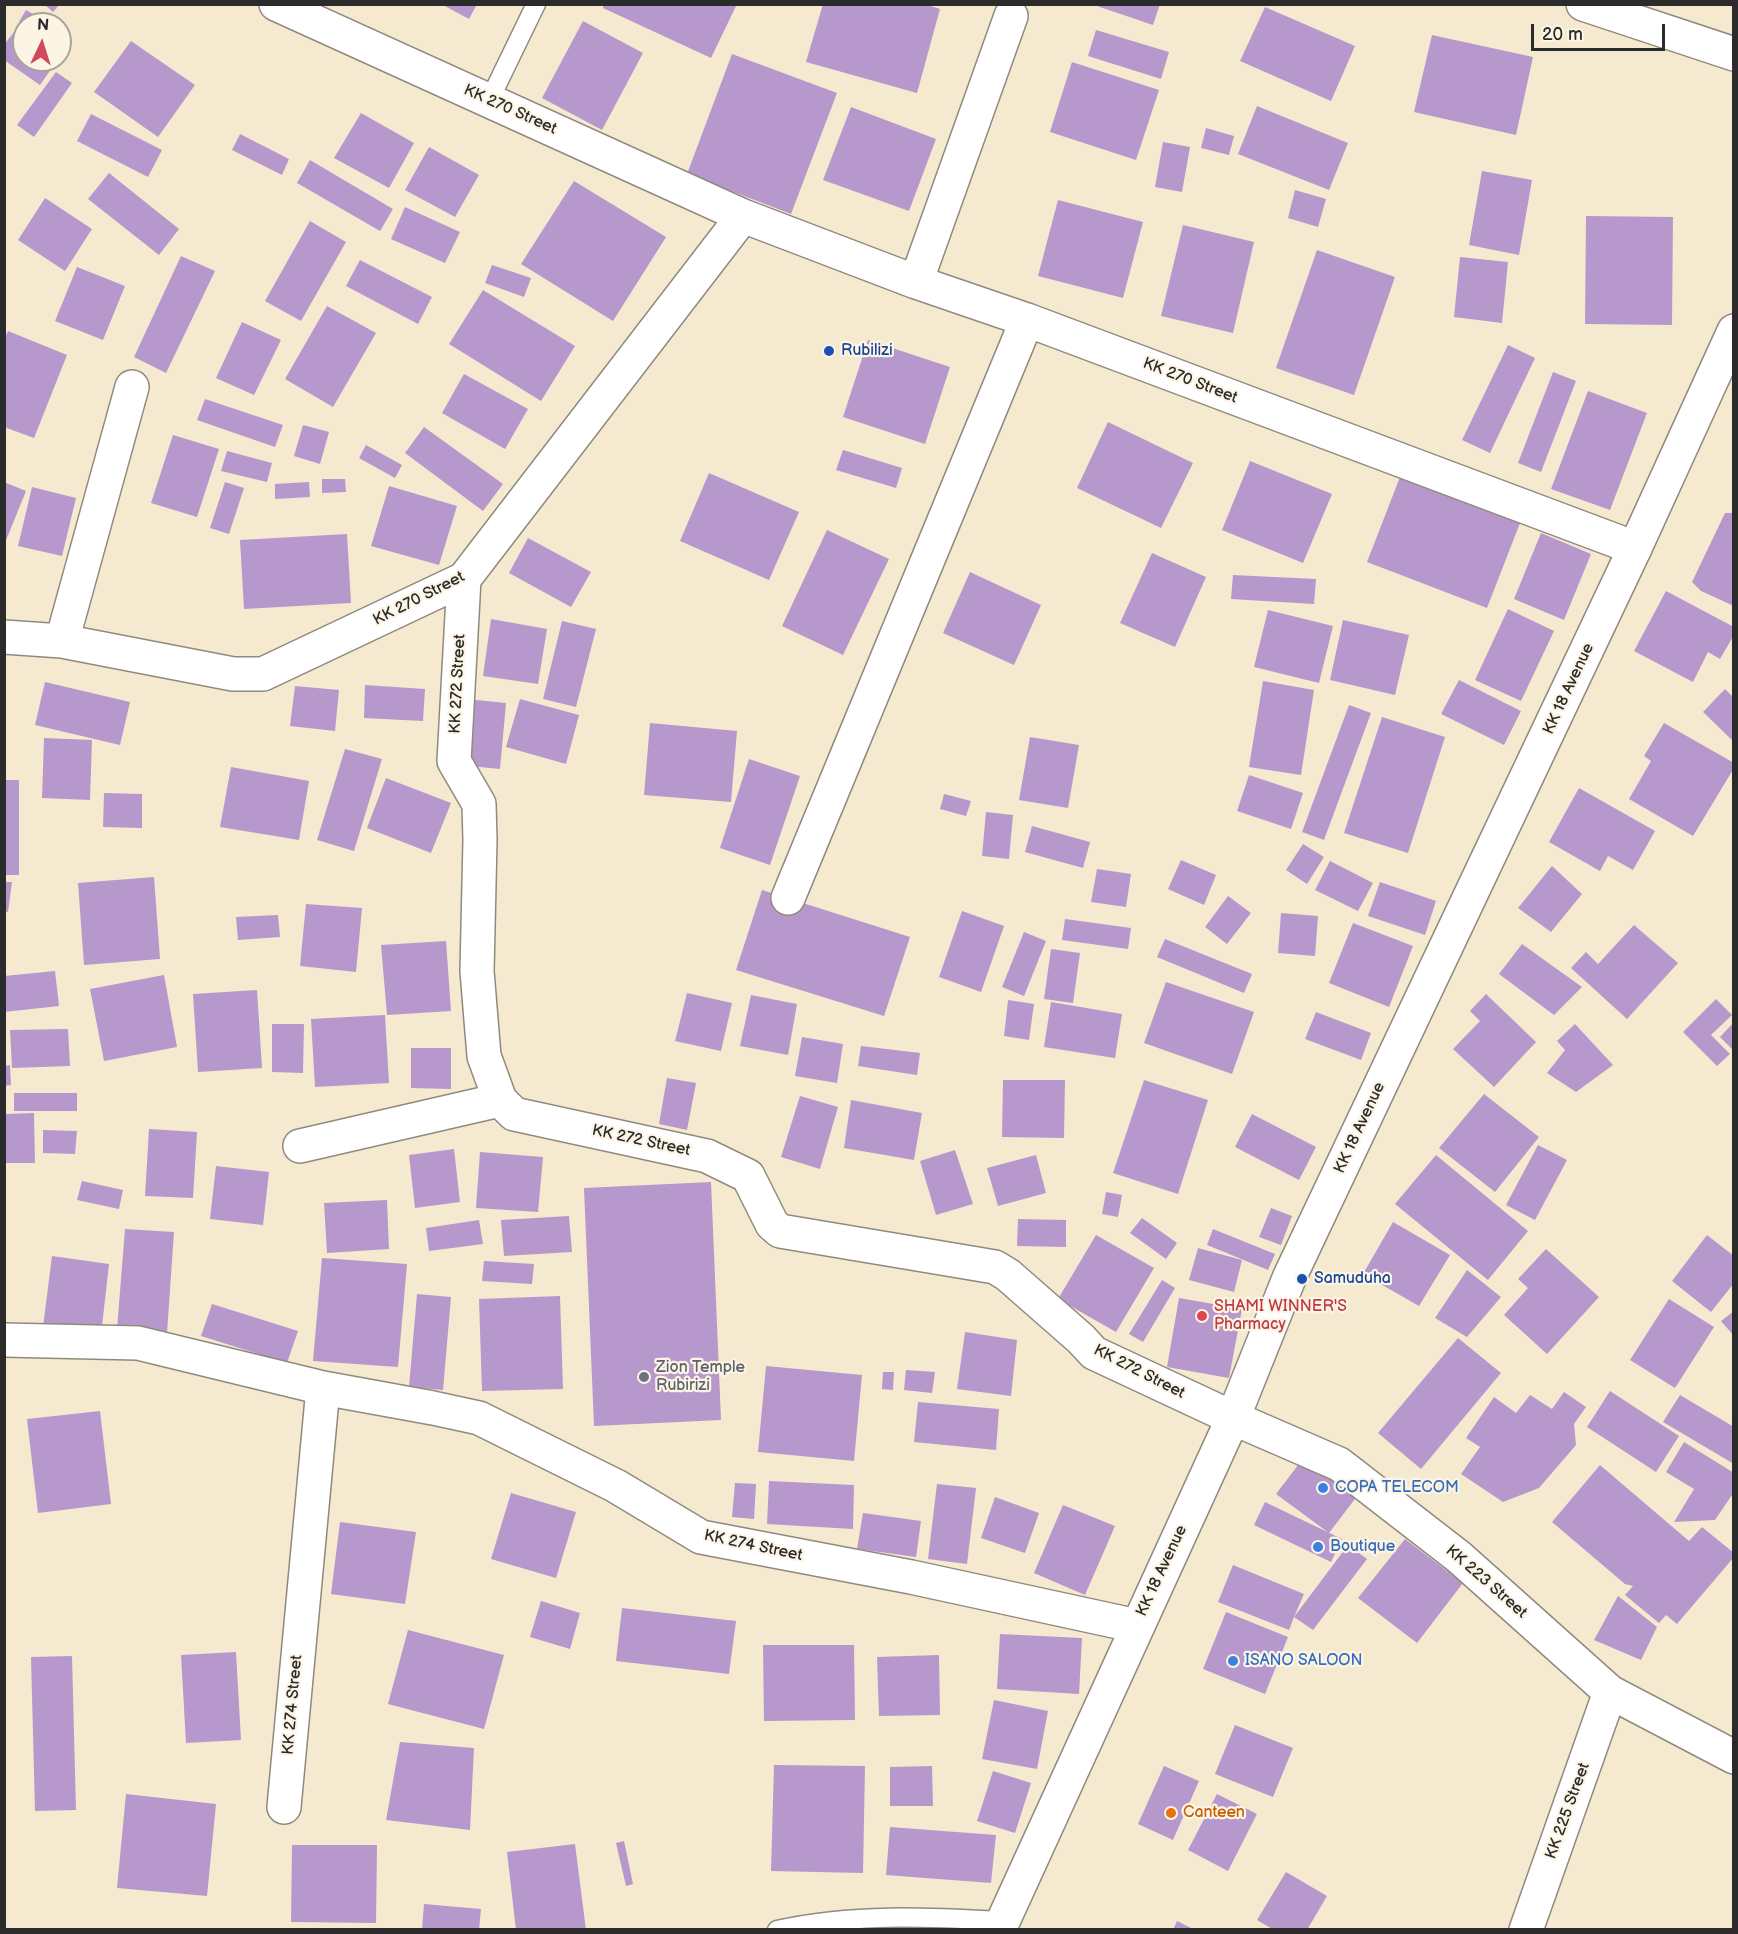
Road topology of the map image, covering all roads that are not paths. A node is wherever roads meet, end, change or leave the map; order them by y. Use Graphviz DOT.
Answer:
graph roads {
  1 [pos="276,4"];
  2 [pos="536,4"];
  3 [pos="1583,4"];
  4 [pos="1011,16"];
  5 [pos="1734,54"];
  6 [pos="489,100"];
  7 [pos="743,216"];
  8 [pos="916,282"];
  9 [pos="1027,320"];
  10 [pos="1734,331"];
  11 [pos="132,387"];
  12 [pos="1635,548"];
  13 [pos="464,579"];
  14 [pos="4,637"];
  15 [pos="62,641"];
  16 [pos="788,898"];
  17 [pos="500,1100"];
  18 [pos="300,1146"];
  19 [pos="4,1340"];
  20 [pos="323,1388"];
  21 [pos="1233,1418"];
  22 [pos="1137,1626"];
  23 [pos="1610,1692"];
  24 [pos="1734,1757"];
  25 [pos="284,1807"];
  26 [pos="1001,1925"];
  27 [pos="777,1929"];
  28 [pos="1526,1929"];
  1 -- 6 [label="street, KK 270 Street"];
  2 -- 6 [label="lane"];
  3 -- 5 [label="street"];
  4 -- 8 [label="street"];
  6 -- 7 [label="street, KK 270 Street"];
  7 -- 8 [label="street, KK 270 Street"];
  7 -- 13 [label="street, KK 270 Street"];
  8 -- 9 [label="street, KK 270 Street"];
  9 -- 12 [label="street, KK 270 Street"];
  9 -- 16 [label="street"];
  10 -- 12 [label="street, KK 18 Avenue"];
  11 -- 15 [label="street"];
  12 -- 21 [label="street, KK 18 Avenue"];
  13 -- 15 [label="street, KK 270 Street"];
  13 -- 17 [label="street, KK 272 Street"];
  14 -- 15 [label="street, KK 270 Street"];
  17 -- 18 [label="street"];
  17 -- 21 [label="street, KK 272 Street"];
  19 -- 20 [label="street, KK 274 Street"];
  20 -- 22 [label="street, KK 274 Street"];
  20 -- 25 [label="street, KK 274 Street"];
  21 -- 22 [label="street, KK 18 Avenue"];
  21 -- 23 [label="street, KK 223 Street"];
  22 -- 26 [label="street, KK 18 Avenue"];
  23 -- 24 [label="street, KK 223 Street"];
  23 -- 28 [label="street, KK 225 Street"];
  26 -- 27 [label="lane"];
}
